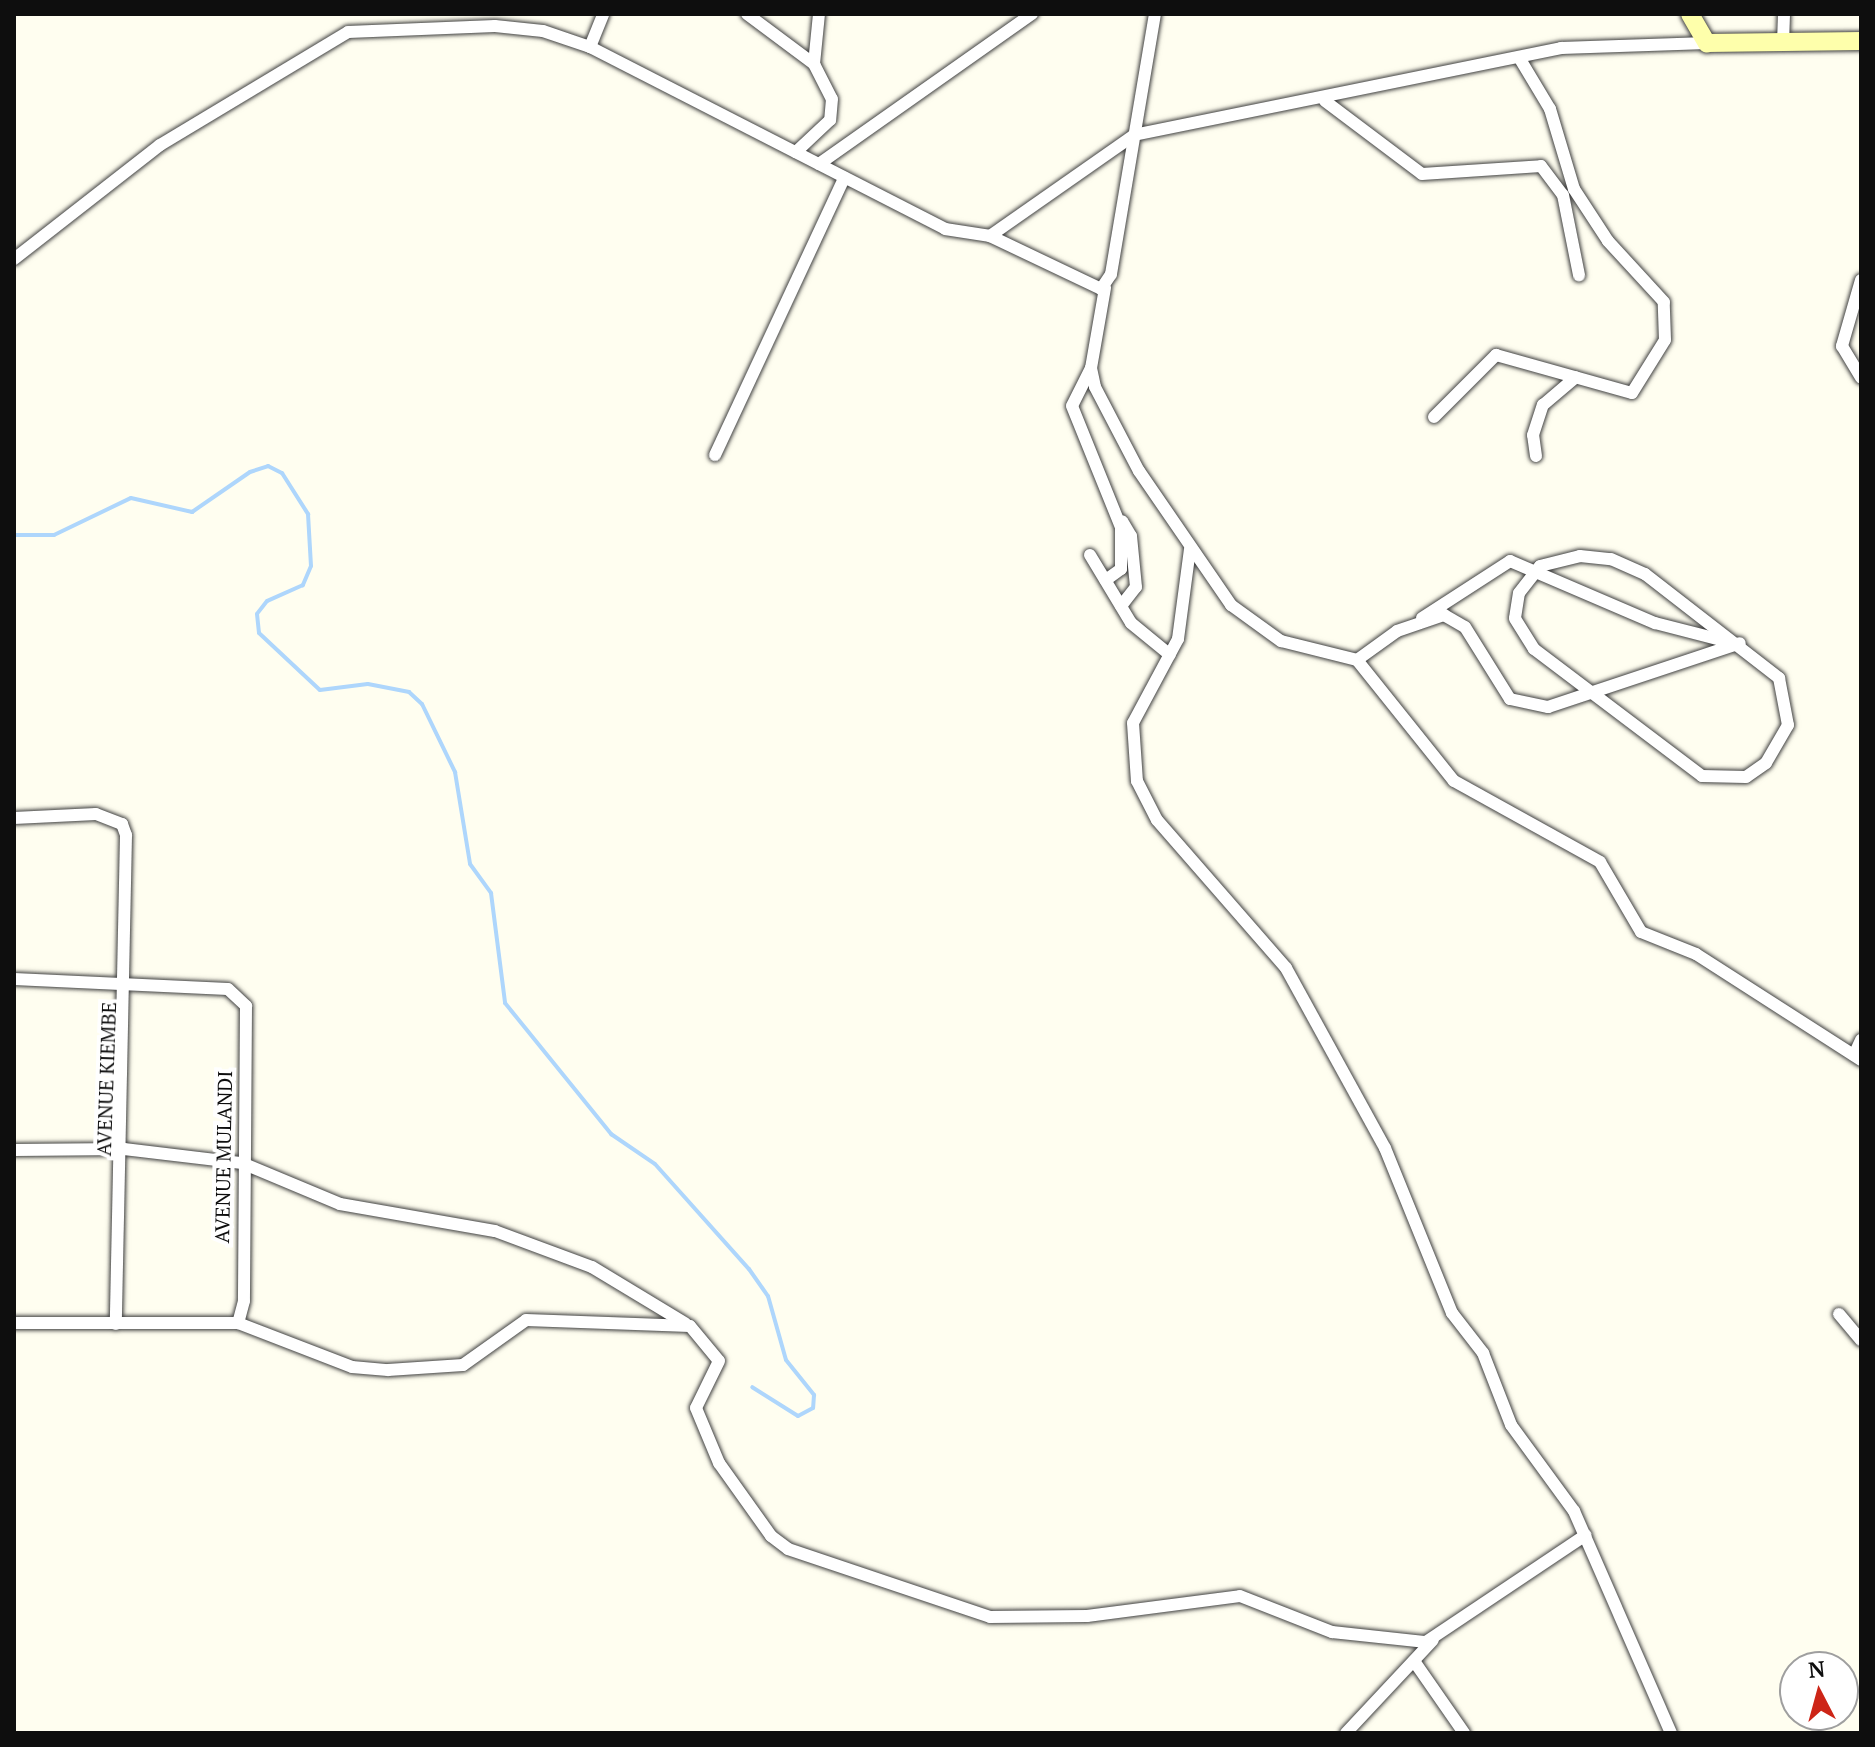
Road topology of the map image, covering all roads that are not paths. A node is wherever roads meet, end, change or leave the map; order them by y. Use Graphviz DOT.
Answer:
graph roads {
  1 [pos="603,14"];
  2 [pos="747,14"];
  3 [pos="819,14"];
  4 [pos="1032,14"];
  5 [pos="1155,14"];
  6 [pos="1690,14"];
  7 [pos="1784,14"];
  8 [pos="1861,41"];
  9 [pos="1707,43"];
  10 [pos="1783,43"];
  11 [pos="590,47"];
  12 [pos="1520,59"];
  13 [pos="814,64"];
  14 [pos="1325,101"];
  15 [pos="1134,135"];
  16 [pos="796,152"];
  17 [pos="819,164"];
  18 [pos="844,178"];
  19 [pos="990,236"];
  20 [pos="14,259"];
  21 [pos="1579,275"];
  22 [pos="1861,280"];
  23 [pos="1105,288"];
  24 [pos="1091,368"];
  25 [pos="1576,377"];
  26 [pos="1861,378"];
  27 [pos="1434,417"];
  28 [pos="715,455"];
  29 [pos="1536,456"];
  30 [pos="1120,518"];
  31 [pos="1190,549"];
  32 [pos="1090,555"];
  33 [pos="1532,573"];
  34 [pos="1106,580"];
  35 [pos="1121,606"];
  36 [pos="1415,623"];
  37 [pos="1740,643"];
  38 [pos="1170,655"];
  39 [pos="1357,660"];
  40 [pos="1595,697"];
  41 [pos="14,818"];
  42 [pos="14,979"];
  43 [pos="128,986"];
  44 [pos="1861,1040"];
  45 [pos="1858,1057"];
  46 [pos="124,1149"];
  47 [pos="14,1150"];
  48 [pos="242,1163"];
  49 [pos="1839,1314"];
  50 [pos="14,1323"];
  51 [pos="238,1323"];
  52 [pos="116,1324"];
  53 [pos="690,1326"];
  54 [pos="1861,1340"];
  55 [pos="1586,1535"];
  56 [pos="1433,1640"];
  57 [pos="1414,1661"];
  58 [pos="1346,1733"];
  59 [pos="1464,1733"];
  60 [pos="1671,1733"];
  1 -- 11 [label="street"];
  2 -- 13 [label="street"];
  3 -- 13 [label="street"];
  4 -- 17 [label="street"];
  5 -- 15 [label="street"];
  6 -- 9 [label="street"];
  7 -- 10 [label="street"];
  8 -- 10 [label="street"];
  9 -- 10 [label="street"];
  9 -- 12 [label="street"];
  11 -- 16 [label="street"];
  11 -- 20 [label="street"];
  12 -- 14 [label="street"];
  12 -- 25 [label="street"];
  13 -- 16 [label="street"];
  14 -- 15 [label="street"];
  14 -- 21 [label="street"];
  15 -- 19 [label="street"];
  15 -- 23 [label="street"];
  16 -- 17 [label="street"];
  17 -- 18 [label="street"];
  18 -- 19 [label="street"];
  18 -- 28 [label="street"];
  19 -- 23 [label="street"];
  22 -- 26 [label="street"];
  23 -- 24 [label="street"];
  24 -- 30 [label="street"];
  24 -- 31 [label="street"];
  25 -- 27 [label="street"];
  25 -- 29 [label="street"];
  30 -- 34 [label="street"];
  30 -- 35 [label="street"];
  31 -- 38 [label="street"];
  31 -- 39 [label="street"];
  32 -- 34 [label="street"];
  33 -- 36 [label="street"];
  33 -- 37 [label="street"];
  33 -- 37 [label="street"];
  33 -- 40 [label="street"];
  34 -- 35 [label="street"];
  35 -- 38 [label="street"];
  36 -- 39 [label="street"];
  36 -- 40 [label="street"];
  37 -- 40 [label="street"];
  37 -- 40 [label="street"];
  38 -- 55 [label="street"];
  39 -- 45 [label="street"];
  41 -- 43 [label="street, AVENUE KIEMBE"];
  42 -- 43 [label="street, AVENUE MULANDI"];
  43 -- 46 [label="street, AVENUE KIEMBE"];
  43 -- 48 [label="street, AVENUE MULANDI"];
  44 -- 45 [label="street"];
  46 -- 47 [label="street"];
  46 -- 48 [label="street"];
  46 -- 52 [label="street, AVENUE KIEMBE"];
  48 -- 51 [label="street, AVENUE MULANDI"];
  48 -- 53 [label="street"];
  49 -- 54 [label="street"];
  50 -- 52 [label="street"];
  51 -- 52 [label="street"];
  51 -- 53 [label="street"];
  53 -- 56 [label="street"];
  55 -- 56 [label="street"];
  55 -- 60 [label="street"];
  56 -- 57 [label="street"];
  57 -- 58 [label="street"];
  57 -- 59 [label="street"];
}
